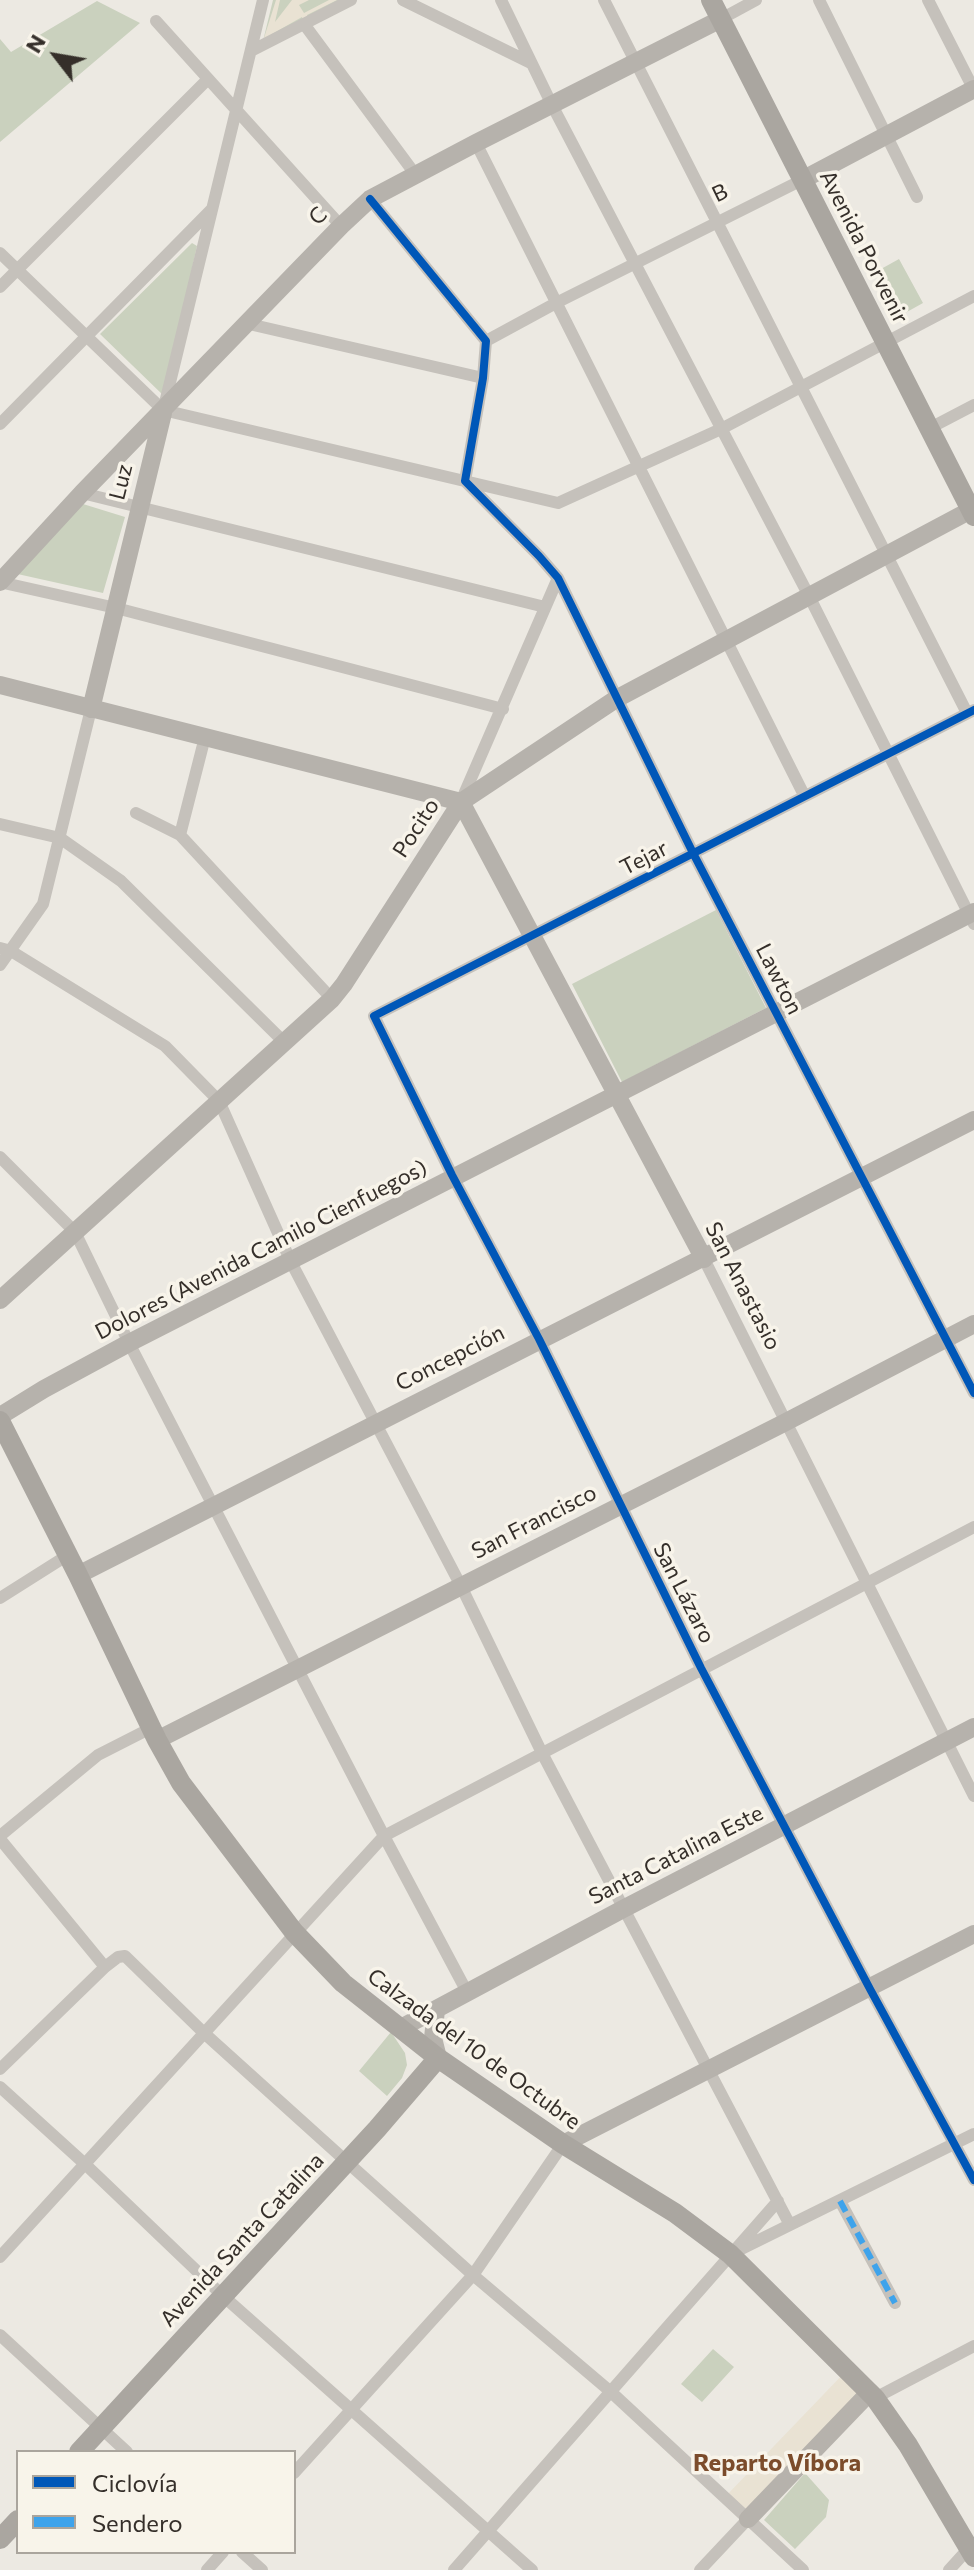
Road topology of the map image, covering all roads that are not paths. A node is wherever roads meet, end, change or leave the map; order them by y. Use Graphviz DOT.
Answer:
graph roads {
  1 [pos="263,0"];
  2 [pos="351,0"];
  3 [pos="403,0"];
  4 [pos="501,0"];
  5 [pos="604,0"];
  6 [pos="711,0"];
  7 [pos="756,0"];
  8 [pos="819,0"];
  9 [pos="928,0"];
  10 [pos="721,19"];
  11 [pos="156,21"];
  12 [pos="304,24"];
  13 [pos="251,51"];
  14 [pos="636,62"];
  15 [pos="531,63"];
  16 [pos="208,79"];
  17 [pos="974,90"];
  18 [pos="552,105"];
  19 [pos="237,110"];
  20 [pos="886,136"];
  21 [pos="476,143"];
  22 [pos="415,174"];
  23 [pos="804,179"];
  24 [pos="917,197"];
  25 [pos="370,199"];
  26 [pos="213,208"];
  27 [pos="717,221"];
  28 [pos="341,226"];
  29 [pos="0,253"];
  30 [pos="634,263"];
  31 [pos="17,270"];
  32 [pos="0,287"];
  33 [pos="974,296"];
  34 [pos="556,303"];
  35 [pos="249,324"];
  36 [pos="86,337"];
  37 [pos="486,341"];
  38 [pos="885,344"];
  39 [pos="483,378"];
  40 [pos="801,387"];
  41 [pos="974,405"];
  42 [pos="163,410"];
  43 [pos="0,424"];
  44 [pos="930,428"];
  45 [pos="721,429"];
  46 [pos="640,467"];
  47 [pos="465,481"];
  48 [pos="82,493"];
  49 [pos="139,508"];
  50 [pos="973,512"];
  51 [pos="887,556"];
  52 [pos="558,578"];
  53 [pos="0,582"];
  54 [pos="809,596"];
  55 [pos="545,607"];
  56 [pos="116,608"];
  57 [pos="724,640"];
  58 [pos="0,685"];
  59 [pos="616,699"];
  60 [pos="91,709"];
  61 [pos="503,709"];
  62 [pos="970,712"];
  63 [pos="205,737"];
  64 [pos="888,753"];
  65 [pos="804,795"];
  66 [pos="461,802"];
  67 [pos="136,813"];
  68 [pos="0,824"];
  69 [pos="180,835"];
  70 [pos="60,838"];
  71 [pos="693,853"];
  72 [pos="972,917"];
  73 [pos="530,935"];
  74 [pos="6,950"];
  75 [pos="0,965"];
  76 [pos="332,999"];
  77 [pos="775,1012"];
  78 [pos="374,1016"];
  79 [pos="284,1042"];
  80 [pos="615,1095"];
  81 [pos="219,1101"];
  82 [pos="974,1120"];
  83 [pos="0,1157"];
  84 [pos="864,1177"];
  85 [pos="454,1179"];
  86 [pos="75,1232"];
  87 [pos="704,1259"];
  88 [pos="291,1262"];
  89 [pos="0,1300"];
  90 [pos="974,1324"];
  91 [pos="946,1338"];
  92 [pos="539,1339"];
  93 [pos="129,1343"];
  94 [pos="974,1393"];
  95 [pos="0,1419"];
  96 [pos="377,1422"];
  97 [pos="784,1423"];
  98 [pos="214,1504"];
  99 [pos="619,1506"];
  100 [pos="974,1527"];
  101 [pos="68,1555"];
  102 [pos="78,1575"];
  103 [pos="865,1582"];
  104 [pos="461,1586"];
  105 [pos="0,1598"];
  106 [pos="298,1668"];
  107 [pos="701,1668"];
  108 [pos="974,1727"];
  109 [pos="154,1734"];
  110 [pos="947,1741"];
  111 [pos="542,1753"];
  112 [pos="974,1796"];
  113 [pos="785,1825"];
  114 [pos="384,1836"];
  115 [pos="0,1837"];
  116 [pos="623,1909"];
  117 [pos="294,1932"];
  118 [pos="974,1934"];
  119 [pos="105,1967"];
  120 [pos="870,1989"];
  121 [pos="467,1992"];
  122 [pos="436,2010"];
  123 [pos="204,2033"];
  124 [pos="408,2033"];
  125 [pos="438,2058"];
  126 [pos="0,2069"];
  127 [pos="708,2071"];
  128 [pos="0,2087"];
  129 [pos="408,2093"];
  130 [pos="974,2134"];
  131 [pos="563,2144"];
  132 [pos="956,2144"];
  133 [pos="347,2162"];
  134 [pos="86,2165"];
  135 [pos="974,2180"];
  136 [pos="778,2201"];
  137 [pos="840,2201"];
  138 [pos="790,2225"];
  139 [pos="730,2254"];
  140 [pos="0,2257"];
  141 [pos="473,2275"];
  142 [pos="222,2295"];
  143 [pos="895,2303"];
  144 [pos="0,2335"];
  145 [pos="974,2346"];
  146 [pos="611,2392"];
  147 [pos="872,2395"];
  148 [pos="351,2410"];
  149 [pos="100,2429"];
  150 [pos="81,2450"];
  151 [pos="125,2450"];
  152 [pos="296,2471"];
  153 [pos="748,2519"];
  154 [pos="16,2522"];
  155 [pos="490,2531"];
  156 [pos="0,2539"];
  157 [pos="971,2553"];
  158 [pos="221,2554"];
  159 [pos="244,2554"];
  160 [pos="207,2570"];
  161 [pos="262,2570"];
  162 [pos="454,2570"];
  163 [pos="532,2570"];
  164 [pos="700,2570"];
  165 [pos="803,2570"];
  166 [pos="949,2570"];
  1 -- 13 [label="street, Luz"];
  2 -- 12 [label="street"];
  3 -- 15 [label="street"];
  4 -- 15 [label="street"];
  5 -- 14 [label="street"];
  6 -- 10 [label="main road, Avenida Porvenir"];
  7 -- 10 [label="street, C"];
  8 -- 20 [label="street"];
  9 -- 17 [label="street"];
  10 -- 14 [label="street, C"];
  10 -- 23 [label="main road, Avenida Porvenir"];
  11 -- 16 [label="street"];
  12 -- 13 [label="street"];
  12 -- 22 [label="street"];
  13 -- 19 [label="street, Luz"];
  14 -- 18 [label="street, C"];
  14 -- 27 [label="street"];
  15 -- 18 [label="street"];
  16 -- 19 [label="street"];
  16 -- 31 [label="street"];
  17 -- 20 [label="street, B"];
  18 -- 21 [label="street, C"];
  18 -- 30 [label="street"];
  19 -- 26 [label="street, Luz"];
  19 -- 28 [label="street"];
  20 -- 23 [label="street, B"];
  20 -- 24 [label="street"];
  21 -- 22 [label="street, C"];
  21 -- 34 [label="street"];
  22 -- 25 [label="street, C"];
  23 -- 27 [label="street, B"];
  23 -- 38 [label="main road, Avenida Porvenir"];
  25 -- 28 [label="street, C"];
  25 -- 37 [label="street"];
  26 -- 36 [label="street"];
  26 -- 42 [label="street, Luz"];
  27 -- 30 [label="street, B"];
  27 -- 40 [label="street"];
  28 -- 35 [label="street, C"];
  29 -- 31 [label="street"];
  30 -- 34 [label="street, B"];
  30 -- 45 [label="street"];
  31 -- 32 [label="street"];
  31 -- 36 [label="street"];
  33 -- 38 [label="street"];
  34 -- 37 [label="street, B"];
  34 -- 46 [label="street"];
  35 -- 39 [label="street"];
  35 -- 42 [label="street, C"];
  36 -- 42 [label="street"];
  36 -- 43 [label="street"];
  37 -- 39 [label="street"];
  38 -- 40 [label="street"];
  38 -- 44 [label="main road, Avenida Porvenir"];
  39 -- 47 [label="street"];
  40 -- 45 [label="street"];
  40 -- 51 [label="street"];
  41 -- 44 [label="street"];
  42 -- 47 [label="street"];
  42 -- 48 [label="street, C"];
  42 -- 49 [label="street, Luz"];
  44 -- 50 [label="main road, Avenida Porvenir"];
  45 -- 46 [label="street"];
  45 -- 54 [label="street"];
  46 -- 47 [label="street"];
  46 -- 57 [label="street"];
  47 -- 52 [label="street, Lawton"];
  48 -- 49 [label="street"];
  48 -- 53 [label="street, C"];
  49 -- 55 [label="street"];
  49 -- 56 [label="street, Luz"];
  50 -- 51 [label="street, Pocito"];
  51 -- 54 [label="street, Pocito"];
  51 -- 62 [label="street"];
  52 -- 55 [label="street"];
  52 -- 59 [label="street, Lawton"];
  53 -- 56 [label="street"];
  54 -- 57 [label="street, Pocito"];
  54 -- 64 [label="street"];
  55 -- 61 [label="street"];
  56 -- 60 [label="street, Luz"];
  56 -- 61 [label="street"];
  57 -- 59 [label="street, Pocito"];
  57 -- 65 [label="street"];
  58 -- 60 [label="street"];
  59 -- 66 [label="street, Pocito"];
  59 -- 71 [label="street, Lawton"];
  60 -- 63 [label="street"];
  60 -- 70 [label="street, Luz"];
  61 -- 66 [label="street"];
  62 -- 64 [label="street, Tejar"];
  63 -- 66 [label="street"];
  63 -- 69 [label="street"];
  64 -- 65 [label="street, Tejar"];
  64 -- 72 [label="street"];
  65 -- 71 [label="street, Tejar"];
  66 -- 73 [label="street, San Anastasio"];
  66 -- 76 [label="street, Pocito"];
  67 -- 69 [label="street"];
  68 -- 70 [label="street"];
  69 -- 76 [label="street"];
  70 -- 74 [label="street, Luz"];
  70 -- 79 [label="street"];
  71 -- 73 [label="street, Tejar"];
  71 -- 77 [label="street, Lawton"];
  72 -- 77 [label="street, Dolores (Avenida Camilo Cienfuegos)"];
  73 -- 78 [label="street, Tejar"];
  73 -- 80 [label="street, San Anastasio"];
  74 -- 75 [label="street, Luz"];
  74 -- 81 [label="street"];
  76 -- 79 [label="street, Pocito"];
  77 -- 80 [label="street, Dolores (Avenida Camilo Cienfuegos)"];
  77 -- 84 [label="street, Lawton"];
  78 -- 85 [label="street, San Lázaro"];
  79 -- 81 [label="street, Pocito"];
  80 -- 85 [label="street, Dolores (Avenida Camilo Cienfuegos)"];
  80 -- 87 [label="street, San Anastasio"];
  81 -- 86 [label="street, Pocito"];
  81 -- 88 [label="street"];
  82 -- 84 [label="street, Concepción"];
  83 -- 86 [label="street"];
  84 -- 87 [label="street, Concepción"];
  84 -- 91 [label="street, Lawton"];
  85 -- 88 [label="street, Dolores (Avenida Camilo Cienfuegos)"];
  85 -- 92 [label="street, San Lázaro"];
  86 -- 89 [label="street, Pocito"];
  86 -- 93 [label="street"];
  87 -- 92 [label="street, Concepción"];
  87 -- 97 [label="street, San Anastasio"];
  88 -- 93 [label="street, Dolores (Avenida Camilo Cienfuegos)"];
  88 -- 96 [label="street"];
  90 -- 91 [label="street, San Francisco"];
  91 -- 94 [label="street, Lawton"];
  91 -- 97 [label="street, San Francisco"];
  92 -- 96 [label="street, Concepción"];
  92 -- 99 [label="street, San Lázaro"];
  93 -- 95 [label="street, Dolores (Avenida Camilo Cienfuegos)"];
  93 -- 98 [label="street"];
  95 -- 101 [label="main road, Calzada del 10 de Octubre"];
  96 -- 98 [label="street, Concepción"];
  96 -- 104 [label="street"];
  97 -- 99 [label="street, San Francisco"];
  97 -- 103 [label="street, San Anastasio"];
  98 -- 102 [label="street, Concepción"];
  98 -- 106 [label="street"];
  99 -- 104 [label="street, San Francisco"];
  99 -- 107 [label="street, San Lázaro"];
  100 -- 103 [label="street"];
  101 -- 102 [label="main road, Calzada del 10 de Octubre"];
  101 -- 105 [label="street"];
  102 -- 109 [label="main road, Calzada del 10 de Octubre"];
  103 -- 107 [label="street"];
  103 -- 110 [label="street, San Anastasio"];
  104 -- 106 [label="street, San Francisco"];
  104 -- 111 [label="street"];
  106 -- 109 [label="street, San Francisco"];
  106 -- 114 [label="street"];
  107 -- 111 [label="street"];
  107 -- 113 [label="street, San Lázaro"];
  108 -- 110 [label="street, Santa Catalina Este"];
  109 -- 115 [label="street"];
  109 -- 117 [label="main road, Calzada del 10 de Octubre"];
  110 -- 112 [label="street, San Anastasio"];
  110 -- 113 [label="street, Santa Catalina Este"];
  111 -- 114 [label="street"];
  111 -- 116 [label="street"];
  113 -- 116 [label="street, Santa Catalina Este"];
  113 -- 120 [label="street, San Lázaro"];
  114 -- 117 [label="street"];
  114 -- 121 [label="street"];
  115 -- 119 [label="street"];
  116 -- 121 [label="street, Santa Catalina Este"];
  116 -- 127 [label="street"];
  117 -- 123 [label="street"];
  117 -- 124 [label="main road, Calzada del 10 de Octubre"];
  118 -- 120 [label="street"];
  119 -- 123 [label="street"];
  119 -- 126 [label="street"];
  120 -- 127 [label="street"];
  120 -- 132 [label="street, San Lázaro"];
  121 -- 122 [label="street, Santa Catalina Este"];
  122 -- 124 [label="street, Santa Catalina Este"];
  122 -- 125 [label="street"];
  123 -- 133 [label="street"];
  123 -- 134 [label="street"];
  124 -- 125 [label="main road, Calzada del 10 de Octubre"];
  124 -- 129 [label="main road"];
  125 -- 129 [label="main road, Avenida Santa Catalina"];
  125 -- 131 [label="main road, Calzada del 10 de Octubre"];
  127 -- 131 [label="street"];
  127 -- 136 [label="street"];
  128 -- 134 [label="street"];
  129 -- 133 [label="main road, Avenida Santa Catalina"];
  130 -- 132 [label="street"];
  131 -- 139 [label="main road, Calzada del 10 de Octubre"];
  131 -- 141 [label="street"];
  132 -- 135 [label="street, San Lázaro"];
  132 -- 137 [label="street"];
  133 -- 141 [label="street"];
  133 -- 142 [label="main road, Avenida Santa Catalina"];
  134 -- 140 [label="street"];
  134 -- 142 [label="street"];
  136 -- 138 [label="street"];
  136 -- 139 [label="street"];
  137 -- 138 [label="street"];
  137 -- 143 [label="street"];
  138 -- 139 [label="street"];
  139 -- 146 [label="street"];
  139 -- 147 [label="main road, Calzada del 10 de Octubre"];
  141 -- 146 [label="street"];
  141 -- 148 [label="street"];
  142 -- 148 [label="street"];
  142 -- 149 [label="main road, Avenida Santa Catalina"];
  144 -- 149 [label="street"];
  145 -- 147 [label="street"];
  146 -- 153 [label="street"];
  146 -- 155 [label="street"];
  147 -- 153 [label="street"];
  147 -- 157 [label="main road, Calzada del 10 de Octubre"];
  148 -- 152 [label="street"];
  148 -- 155 [label="street"];
  149 -- 150 [label="main road, Avenida Santa Catalina"];
  149 -- 151 [label="street"];
  153 -- 164 [label="street"];
  153 -- 165 [label="street"];
  154 -- 156 [label="main road"];
  155 -- 162 [label="street"];
  155 -- 163 [label="street"];
  157 -- 166 [label="street"];
  158 -- 160 [label="street"];
  159 -- 161 [label="street"];
}
